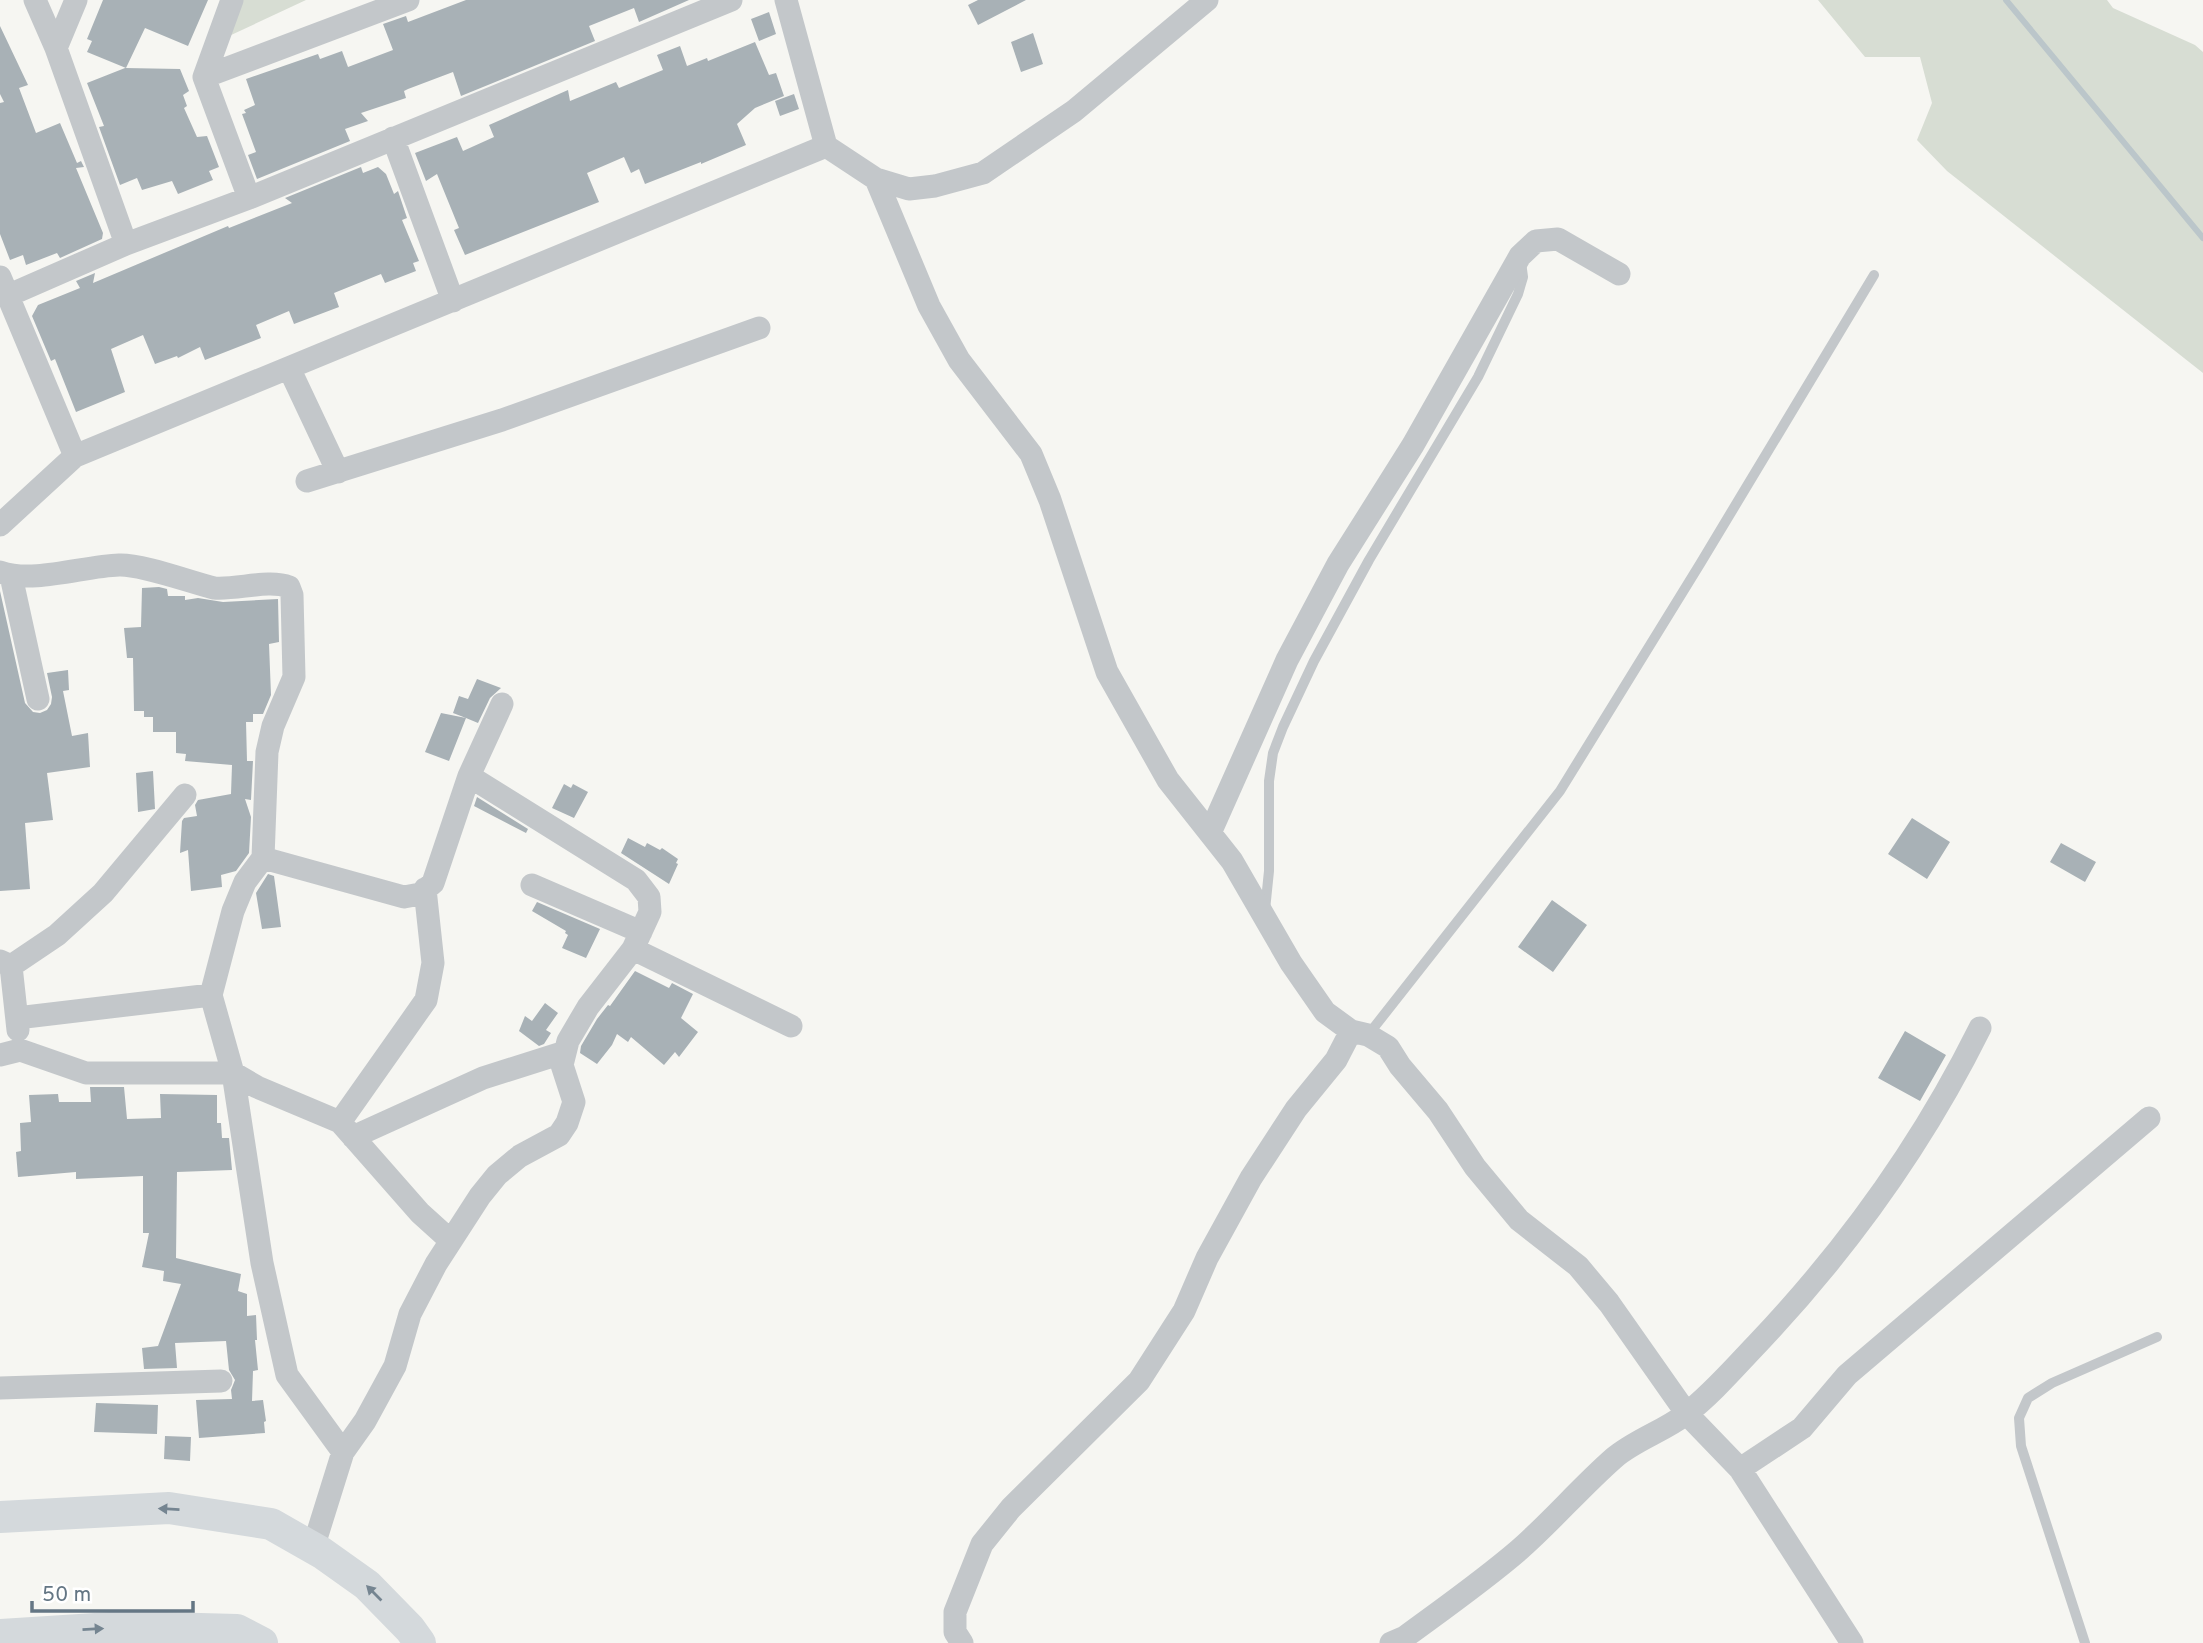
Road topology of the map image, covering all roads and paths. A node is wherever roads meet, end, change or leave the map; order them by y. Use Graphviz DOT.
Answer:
graph roads {
  1 [pos="35,0"];
  2 [pos="76,0"];
  3 [pos="232,0"];
  4 [pos="408,0"];
  5 [pos="731,0"];
  6 [pos="786,0"];
  7 [pos="1207,0"];
  8 [pos="370,7"];
  9 [pos="56,48"];
  10 [pos="204,77"];
  11 [pos="393,138"];
  12 [pos="826,146"];
  13 [pos="876,178"];
  14 [pos="248,198"];
  15 [pos="126,244"];
  16 [pos="1520,256"];
  17 [pos="1619,274"];
  18 [pos="1874,275"];
  19 [pos="4,287"];
  20 [pos="453,302"];
  21 [pos="759,328"];
  22 [pos="289,368"];
  23 [pos="75,456"];
  24 [pos="338,472"];
  25 [pos="307,481"];
  26 [pos="0,525"];
  27 [pos="6,574"];
  28 [pos="38,699"];
  29 [pos="502,704"];
  30 [pos="469,776"];
  31 [pos="186,795"];
  32 [pos="1210,833"];
  33 [pos="263,858"];
  34 [pos="531,885"];
  35 [pos="425,890"];
  36 [pos="1265,916"];
  37 [pos="637,941"];
  38 [pos="6,964"];
  39 [pos="211,995"];
  40 [pos="17,1018"];
  41 [pos="792,1026"];
  42 [pos="1980,1028"];
  43 [pos="1360,1033"];
  44 [pos="565,1052"];
  45 [pos="10,1053"];
  46 [pos="233,1073"];
  47 [pos="2149,1118"];
  48 [pos="346,1130"];
  49 [pos="451,1241"];
  50 [pos="2157,1337"];
  51 [pos="221,1381"];
  52 [pos="0,1388"];
  53 [pos="1687,1413"];
  54 [pos="343,1452"];
  55 [pos="1740,1469"];
  56 [pos="0,1517"];
  57 [pos="313,1548"];
  58 [pos="0,1635"];
  59 [pos="262,1643"];
  60 [pos="420,1643"];
  61 [pos="961,1643"];
  62 [pos="1391,1643"];
  63 [pos="1852,1643"];
  64 [pos="2085,1643"];
  1 -- 9 [label="street"];
  2 -- 9 [label="street"];
  3 -- 10 [label="street"];
  4 -- 8 [label="street"];
  5 -- 11 [label="street"];
  6 -- 12 [label="street"];
  7 -- 13 [label="street"];
  8 -- 10 [label="street"];
  9 -- 15 [label="street"];
  10 -- 14 [label="street"];
  11 -- 14 [label="street"];
  11 -- 20 [label="street"];
  12 -- 13 [label="street"];
  12 -- 20 [label="street"];
  13 -- 32 [label="street"];
  14 -- 15 [label="street"];
  15 -- 19 [label="street"];
  16 -- 17 [label="street"];
  16 -- 32 [label="street"];
  16 -- 36 [label="lane"];
  18 -- 43 [label="lane"];
  19 -- 23 [label="street"];
  20 -- 22 [label="street"];
  21 -- 24 [label="street"];
  22 -- 23 [label="street"];
  22 -- 24 [label="street"];
  23 -- 26 [label="street"];
  24 -- 25 [label="street"];
  27 -- 28 [label="street"];
  27 -- 33 [label="street"];
  29 -- 30 [label="street"];
  30 -- 35 [label="street"];
  30 -- 37 [label="street"];
  31 -- 38 [label="street"];
  32 -- 36 [label="street"];
  33 -- 35 [label="street"];
  33 -- 39 [label="street"];
  34 -- 37 [label="street"];
  35 -- 48 [label="street"];
  36 -- 43 [label="street"];
  37 -- 41 [label="street"];
  37 -- 44 [label="street"];
  38 -- 40 [label="street"];
  39 -- 40 [label="street"];
  39 -- 46 [label="street"];
  40 -- 45 [label="street"];
  42 -- 53 [label="street"];
  43 -- 53 [label="street"];
  43 -- 61 [label="street"];
  44 -- 48 [label="street"];
  44 -- 49 [label="street"];
  45 -- 46 [label="street"];
  46 -- 48 [label="street"];
  46 -- 54 [label="street"];
  47 -- 55 [label="street"];
  48 -- 49 [label="street"];
  49 -- 54 [label="street"];
  50 -- 64 [label="lane"];
  51 -- 52 [label="street"];
  53 -- 55 [label="street"];
  53 -- 62 [label="street"];
  54 -- 57 [label="street"];
  55 -- 63 [label="street"];
  57 -- 56 [label="street, one-way"];
  60 -- 57 [label="street, one-way"];
  58 -- 59 [label="street, one-way"];
}
